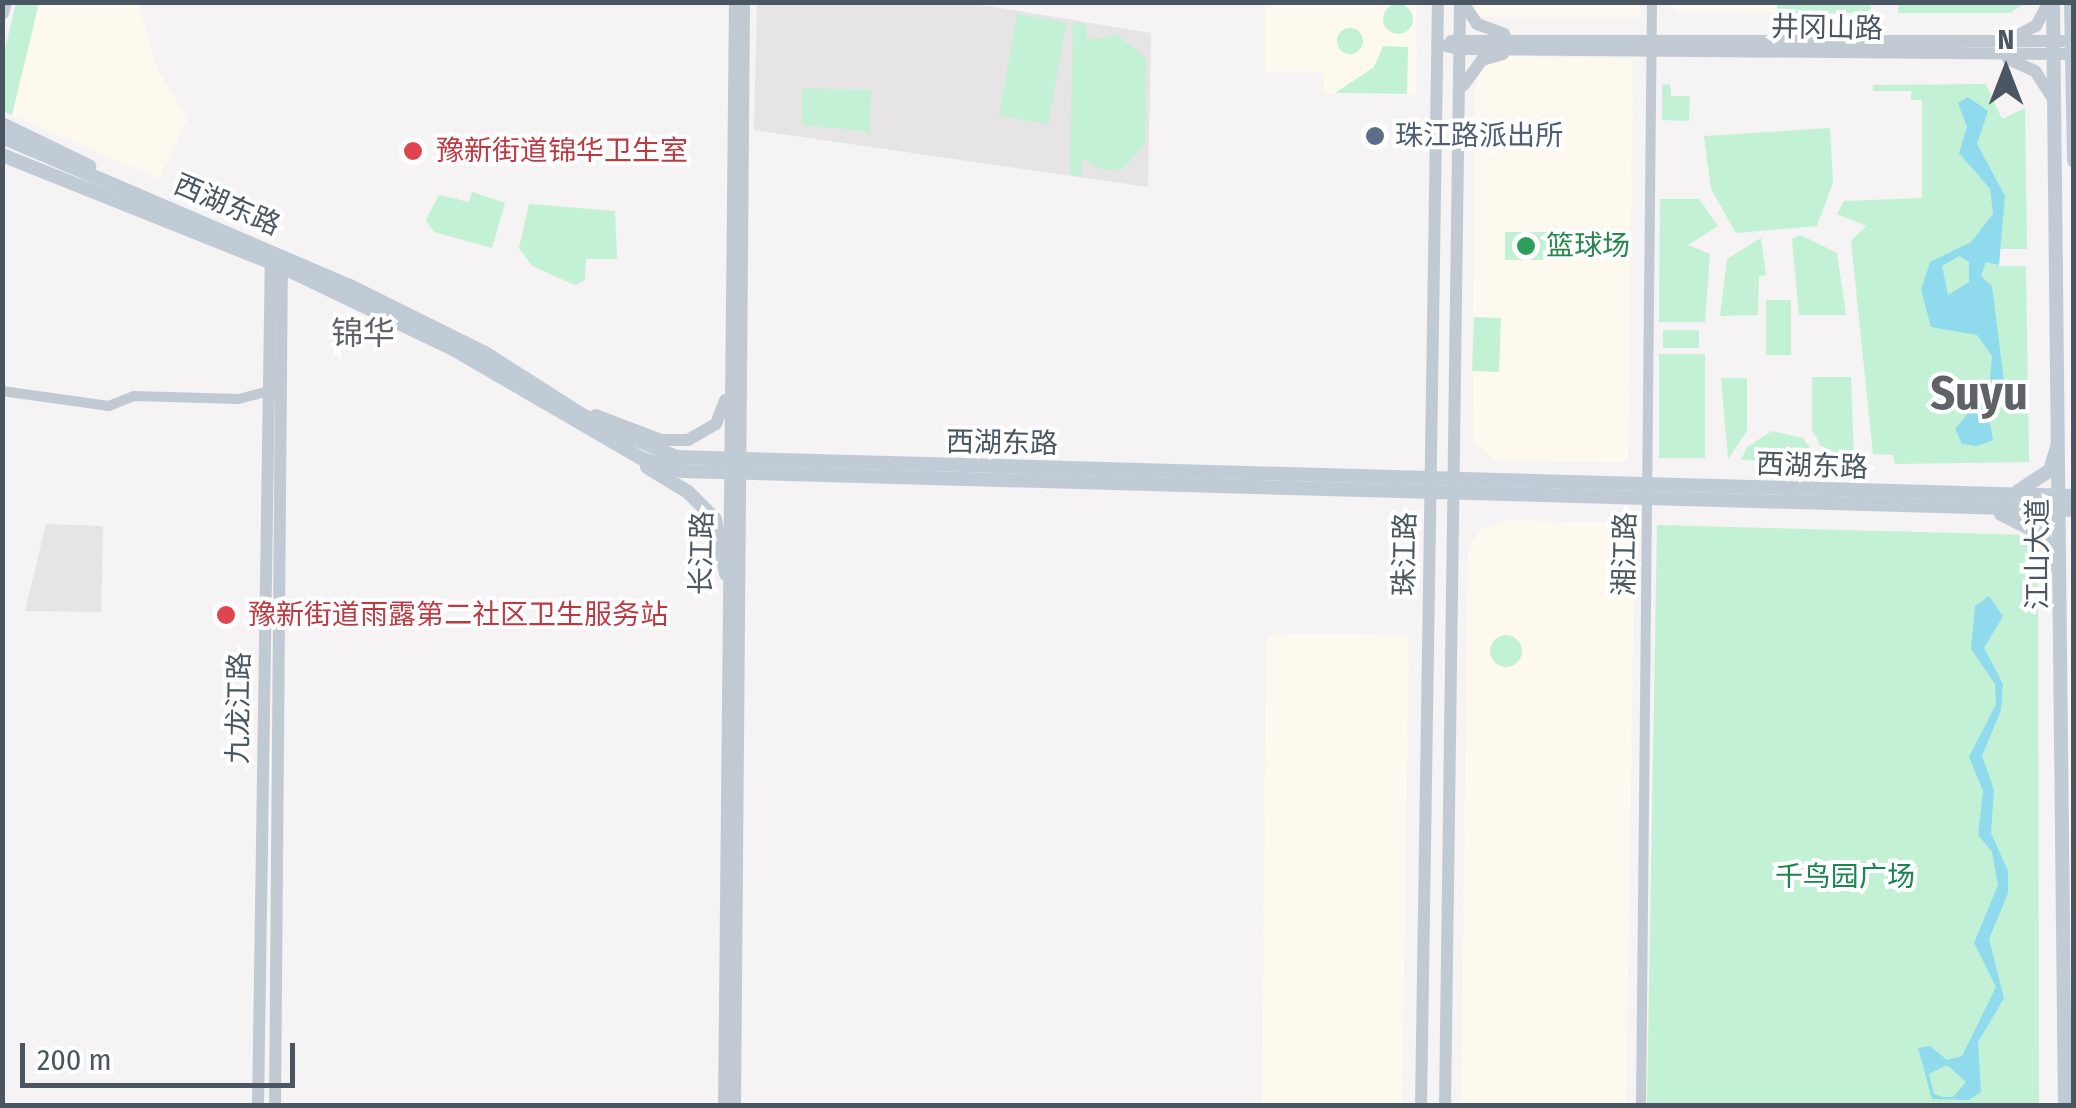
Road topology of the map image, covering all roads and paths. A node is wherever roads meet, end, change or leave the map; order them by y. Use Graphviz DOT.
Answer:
graph roads {
  1 [pos="5,2"];
  2 [pos="735,2"];
  3 [pos="744,2"];
  4 [pos="1438,2"];
  5 [pos="1462,2"];
  6 [pos="1652,2"];
  7 [pos="2051,2"];
  8 [pos="2071,2"];
  9 [pos="2,13"];
  10 [pos="1437,44"];
  11 [pos="1460,44"];
  12 [pos="1551,44"];
  13 [pos="1651,45"];
  14 [pos="2054,47"];
  15 [pos="1986,48"];
  16 [pos="2073,48"];
  17 [pos="2055,104"];
  18 [pos="2073,105"];
  19 [pos="1459,108"];
  20 [pos="2,124"];
  21 [pos="2,137"];
  22 [pos="2,156"];
  23 [pos="2074,160"];
  24 [pos="124,188"];
  25 [pos="276,259"];
  26 [pos="730,358"];
  27 [pos="275,389"];
  28 [pos="2,391"];
  29 [pos="559,400"];
  30 [pos="2061,402"];
  31 [pos="574,423"];
  32 [pos="733,469"];
  33 [pos="1432,486"];
  34 [pos="1454,486"];
  35 [pos="1649,490"];
  36 [pos="1988,495"];
  37 [pos="2068,503"];
  38 [pos="1956,506"];
  39 [pos="726,574"];
  40 [pos="2064,608"];
  41 [pos="2065,1103"];
  42 [pos="258,1106"];
  43 [pos="275,1106"];
  44 [pos="724,1106"];
  45 [pos="735,1106"];
  46 [pos="1421,1106"];
  47 [pos="1445,1106"];
  48 [pos="1641,1106"];
  1 -- 9 [label="main road"];
  2 -- 26 [label="street, 长江路"];
  3 -- 32 [label="street, 长江路"];
  4 -- 10 [label="street, 珠江路"];
  5 -- 11 [label="street, 珠江路"];
  5 -- 12 [label="street"];
  6 -- 13 [label="street, 湘江路"];
  7 -- 14 [label="main road, 江山大道"];
  7 -- 15 [label="street"];
  8 -- 16 [label="main road"];
  10 -- 11 [label="street, 井冈山路"];
  10 -- 33 [label="street, 珠江路"];
  11 -- 12 [label="street, 井冈山路"];
  11 -- 19 [label="street, 珠江路"];
  12 -- 13 [label="street, 井冈山路"];
  12 -- 19 [label="street"];
  13 -- 15 [label="street, 井冈山路"];
  13 -- 35 [label="street, 湘江路"];
  14 -- 15 [label="street, 井冈山路"];
  14 -- 16 [label="street, 井冈山路"];
  14 -- 17 [label="main road, 江山大道"];
  15 -- 17 [label="street"];
  16 -- 18 [label="main road"];
  17 -- 30 [label="main road, 江山大道"];
  18 -- 23 [label="main road"];
  19 -- 34 [label="street, 珠江路"];
  20 -- 24 [label="main road"];
  21 -- 24 [label="main road, 西湖东路"];
  22 -- 25 [label="main road, 西湖东路"];
  24 -- 25 [label="main road, 西湖东路"];
  25 -- 27 [label="street, 九龙江路"];
  25 -- 29 [label="main road, 西湖东路"];
  25 -- 31 [label="main road, 西湖东路"];
  26 -- 29 [label="street"];
  26 -- 32 [label="street, 长江路"];
  27 -- 28 [label="street"];
  27 -- 42 [label="street, 九龙江路"];
  27 -- 43 [label="street, 九龙江路"];
  29 -- 32 [label="main road, 西湖东路"];
  30 -- 36 [label="main road"];
  30 -- 37 [label="main road, 江山大道"];
  31 -- 32 [label="main road, 西湖东路"];
  31 -- 39 [label="main road"];
  32 -- 33 [label="main road, 西湖东路"];
  32 -- 39 [label="street, 长江路"];
  32 -- 45 [label="street, 长江路"];
  33 -- 34 [label="main road, 西湖东路"];
  33 -- 46 [label="street, 珠江路"];
  34 -- 35 [label="main road, 西湖东路"];
  34 -- 47 [label="street, 珠江路"];
  35 -- 36 [label="main road, 西湖东路"];
  35 -- 38 [label="main road, 西湖东路"];
  35 -- 48 [label="street, 湘江路"];
  36 -- 37 [label="main road, 西湖东路"];
  37 -- 38 [label="main road, 西湖东路"];
  37 -- 40 [label="main road, 江山大道"];
  38 -- 40 [label="main road"];
  39 -- 44 [label="street, 长江路"];
  40 -- 41 [label="main road, 江山大道"];
}
